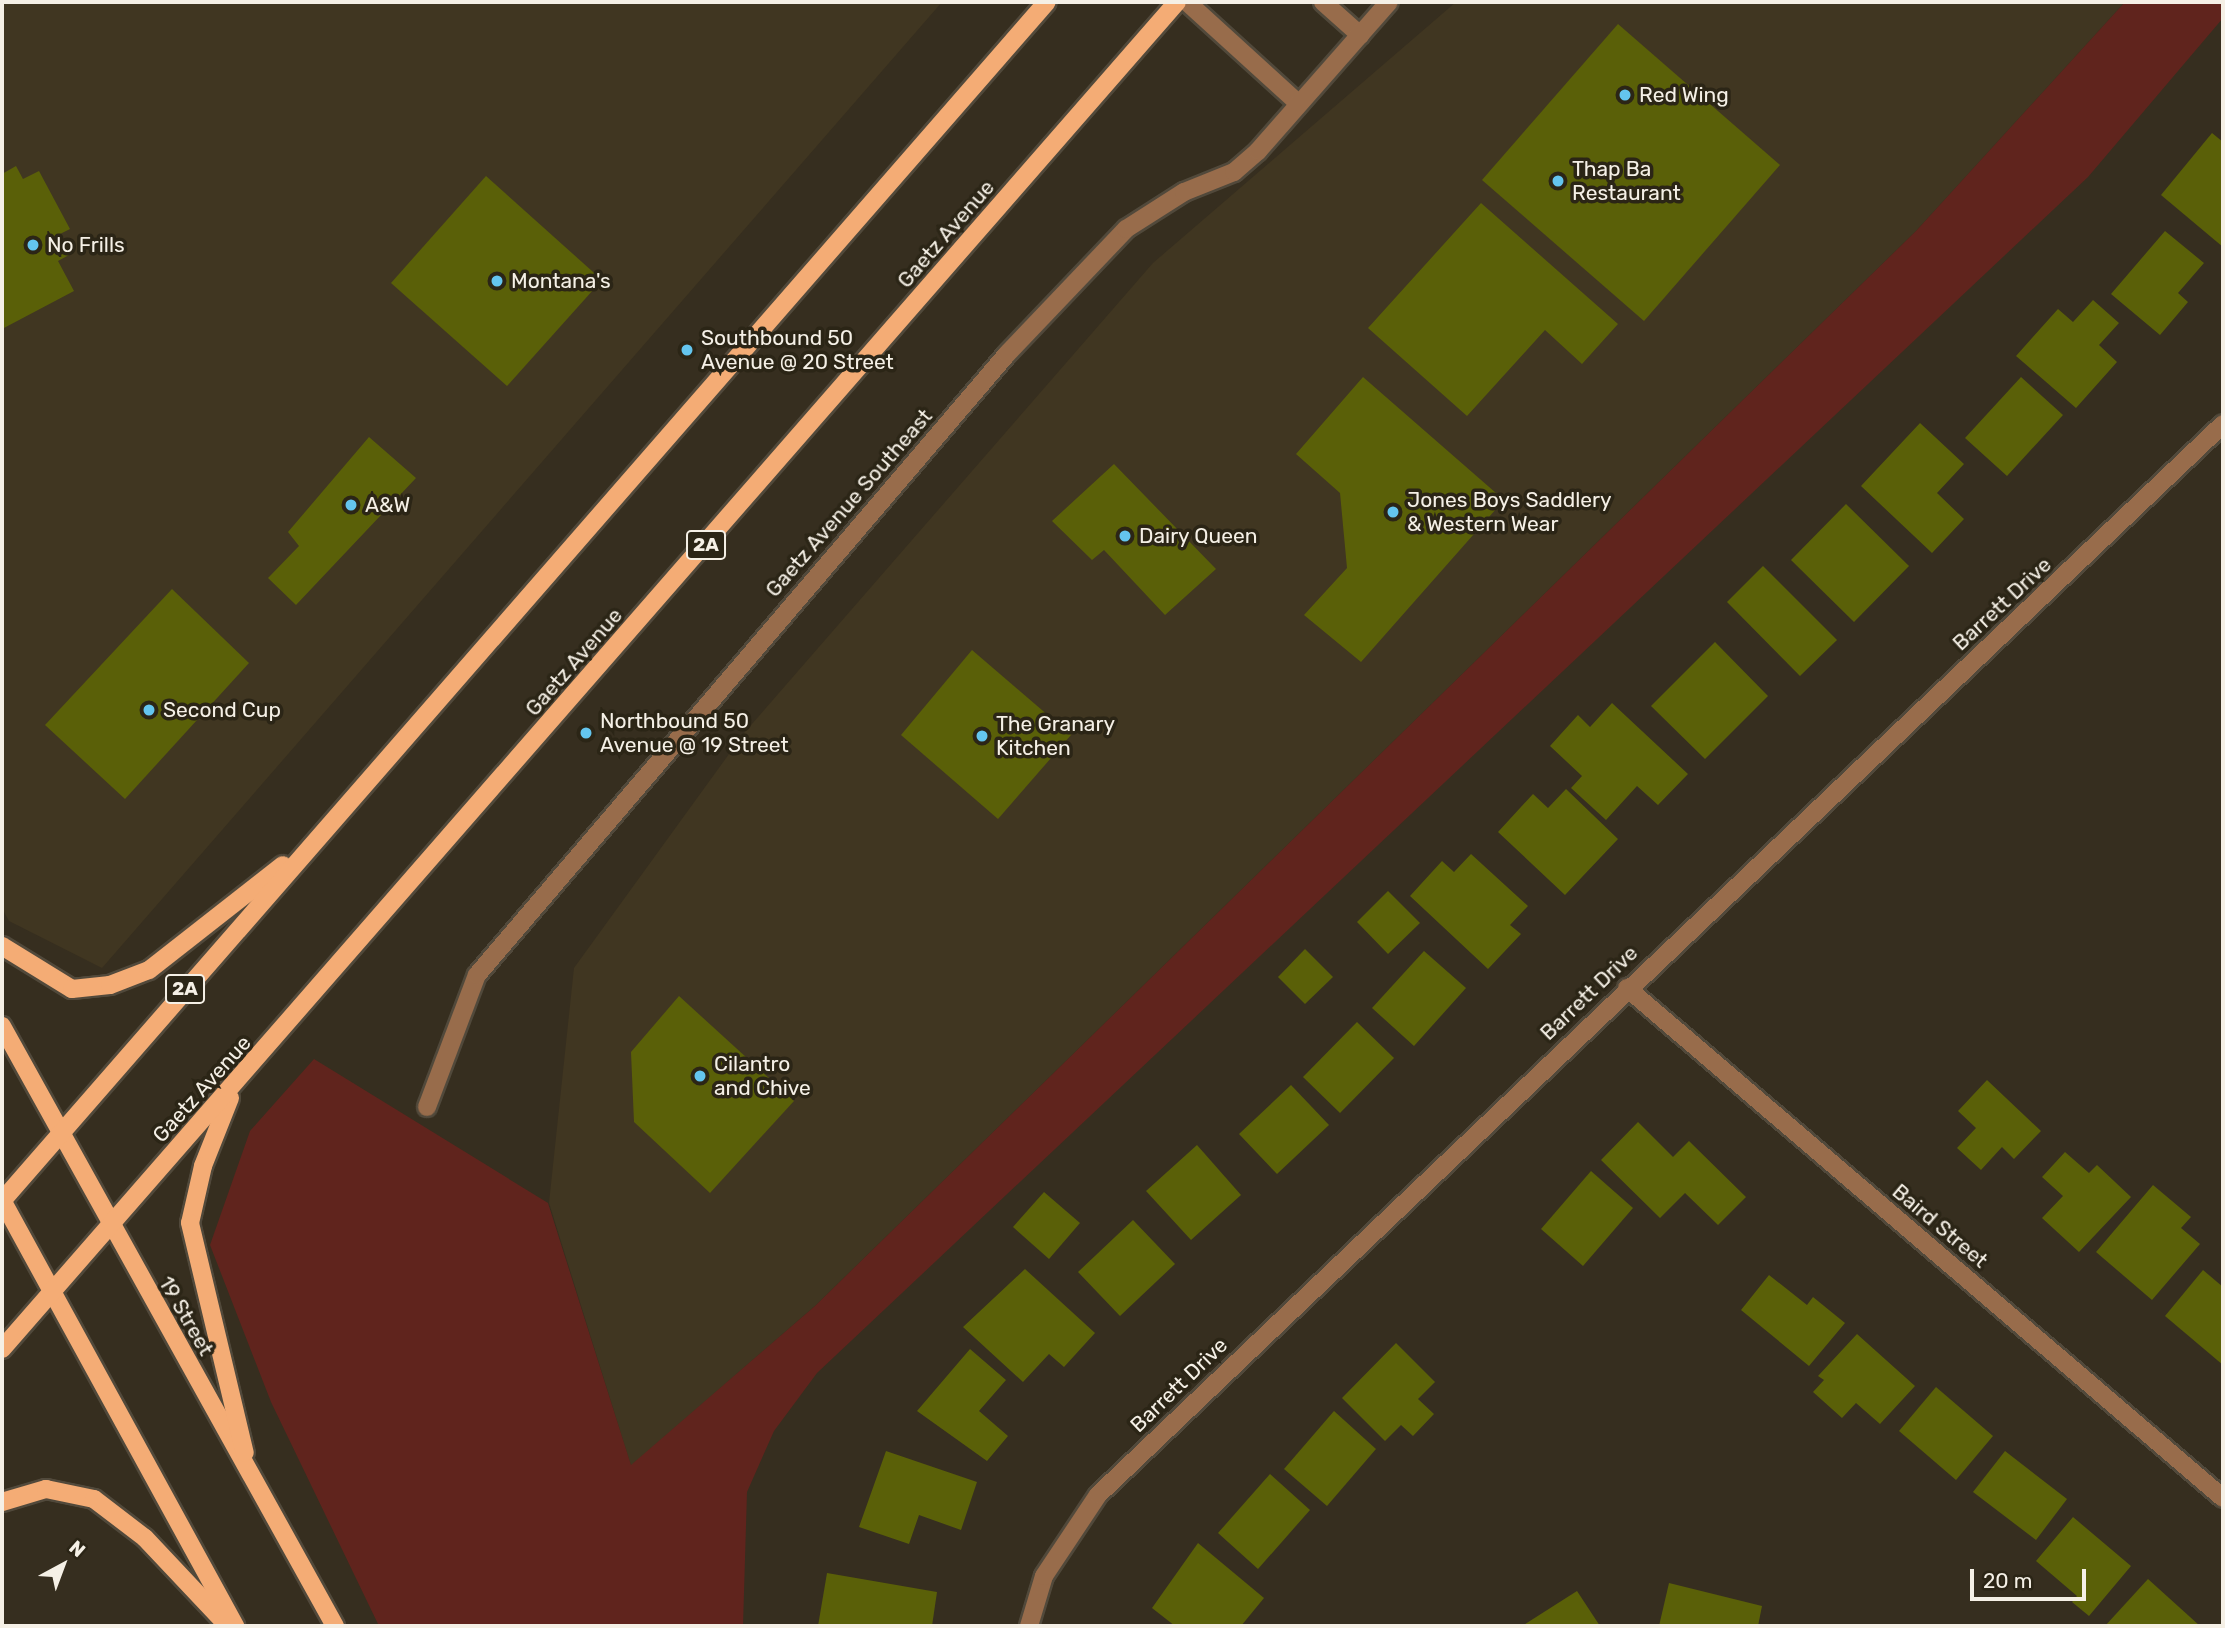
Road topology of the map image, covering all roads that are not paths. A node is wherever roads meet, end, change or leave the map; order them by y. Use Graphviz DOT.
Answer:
graph roads {
  1 [pos="1047,2"];
  2 [pos="1177,2"];
  3 [pos="1187,2"];
  4 [pos="1323,2"];
  5 [pos="1389,2"];
  6 [pos="1360,35"];
  7 [pos="1299,104"];
  8 [pos="2223,424"];
  9 [pos="311,844"];
  10 [pos="2,946"];
  11 [pos="1627,988"];
  12 [pos="2,1026"];
  13 [pos="234,1088"];
  14 [pos="427,1107"];
  15 [pos="61,1135"];
  16 [pos="2,1200"];
  17 [pos="109,1227"];
  18 [pos="52,1290"];
  19 [pos="2,1349"];
  20 [pos="250,1473"];
  21 [pos="2223,1498"];
  22 [pos="2,1502"];
  23 [pos="228,1626"];
  24 [pos="235,1626"];
  25 [pos="335,1626"];
  26 [pos="1029,1626"];
  1 -- 9 [label="main road, 2A"];
  2 -- 13 [label="main road, Gaetz Avenue / 2A"];
  3 -- 7 [label="street"];
  4 -- 6 [label="street"];
  5 -- 6 [label="street, Gaetz Avenue Southeast"];
  6 -- 7 [label="street, Gaetz Avenue Southeast"];
  7 -- 14 [label="street, Gaetz Avenue Southeast"];
  8 -- 11 [label="street, Barrett Drive"];
  9 -- 10 [label="main road"];
  9 -- 15 [label="main road, 2A"];
  11 -- 21 [label="street, Baird Street"];
  11 -- 26 [label="street, Barrett Drive"];
  12 -- 15 [label="main road, 19 Street"];
  13 -- 17 [label="main road, Gaetz Avenue / 2A"];
  13 -- 20 [label="main road"];
  15 -- 16 [label="main road, 2A"];
  15 -- 17 [label="main road, 19 Street"];
  16 -- 18 [label="main road, 2A"];
  17 -- 18 [label="main road, Gaetz Avenue / 2A"];
  17 -- 20 [label="main road, 19 Street"];
  18 -- 19 [label="main road, Gaetz Avenue"];
  18 -- 24 [label="main road"];
  20 -- 25 [label="main road, 19 Street"];
  22 -- 23 [label="main road"];
}
